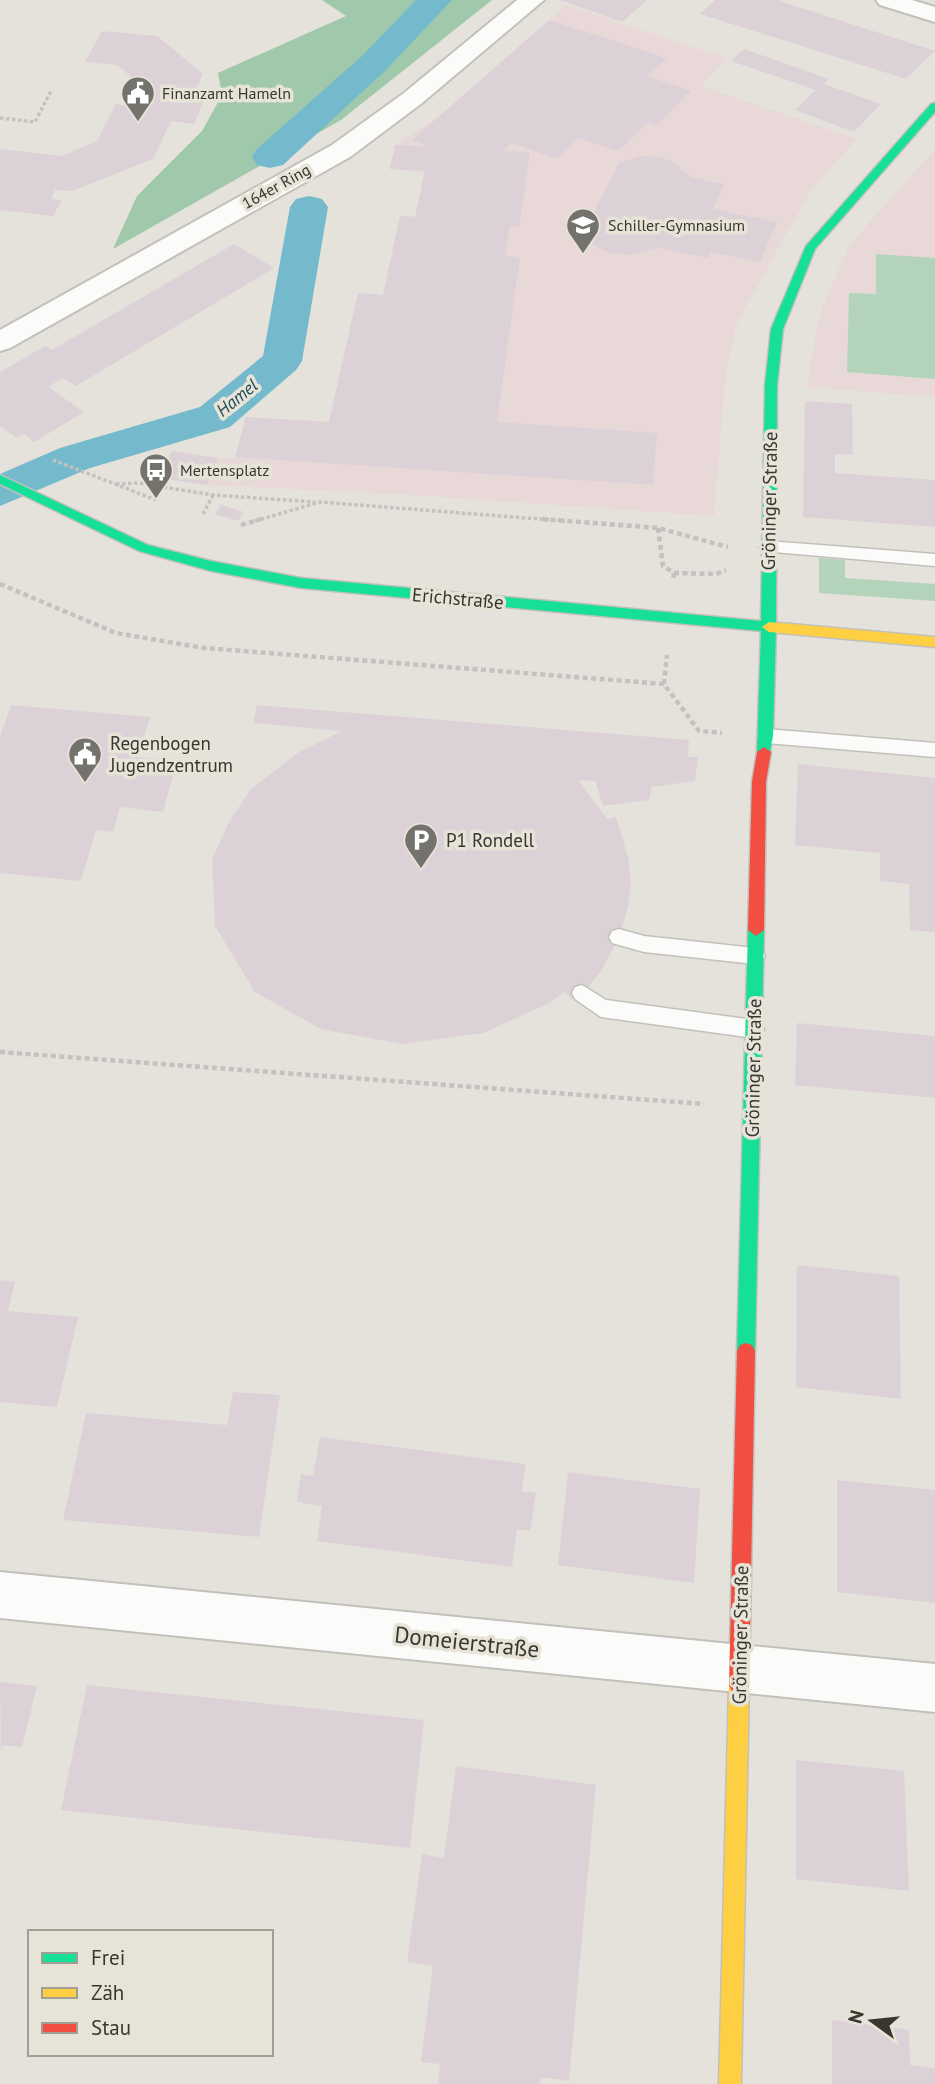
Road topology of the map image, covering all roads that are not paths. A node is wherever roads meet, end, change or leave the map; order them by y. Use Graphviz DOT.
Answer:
graph roads {
  1 [pos="532,0"];
  2 [pos="888,0"];
  3 [pos="935,15"];
  4 [pos="935,106"];
  5 [pos="0,342"];
  6 [pos="0,479"];
  7 [pos="768,547"];
  8 [pos="935,560"];
  9 [pos="767,626"];
  10 [pos="935,642"];
  11 [pos="766,736"];
  12 [pos="935,750"];
  13 [pos="619,937"];
  14 [pos="755,956"];
  15 [pos="582,993"];
  16 [pos="754,1029"];
  17 [pos="0,1595"];
  18 [pos="739,1670"];
  19 [pos="935,1688"];
  20 [pos="730,2084"];
  1 -- 5 [label="street, 164er Ring"];
  2 -- 3 [label="street"];
  4 -- 7 [label="street, Gröninger Straße"];
  6 -- 9 [label="street, Erichstraße"];
  7 -- 8 [label="lane"];
  7 -- 9 [label="street, Gröninger Straße"];
  9 -- 10 [label="street, Erichstraße"];
  9 -- 11 [label="street, Gröninger Straße"];
  11 -- 12 [label="lane"];
  11 -- 14 [label="street, Gröninger Straße"];
  13 -- 14 [label="lane"];
  14 -- 16 [label="street, Gröninger Straße"];
  15 -- 16 [label="lane"];
  16 -- 18 [label="street, Gröninger Straße"];
  17 -- 18 [label="street, Domeierstraße"];
  18 -- 19 [label="street, Domeierstraße"];
  18 -- 20 [label="street, Gröninger Straße"];
}
